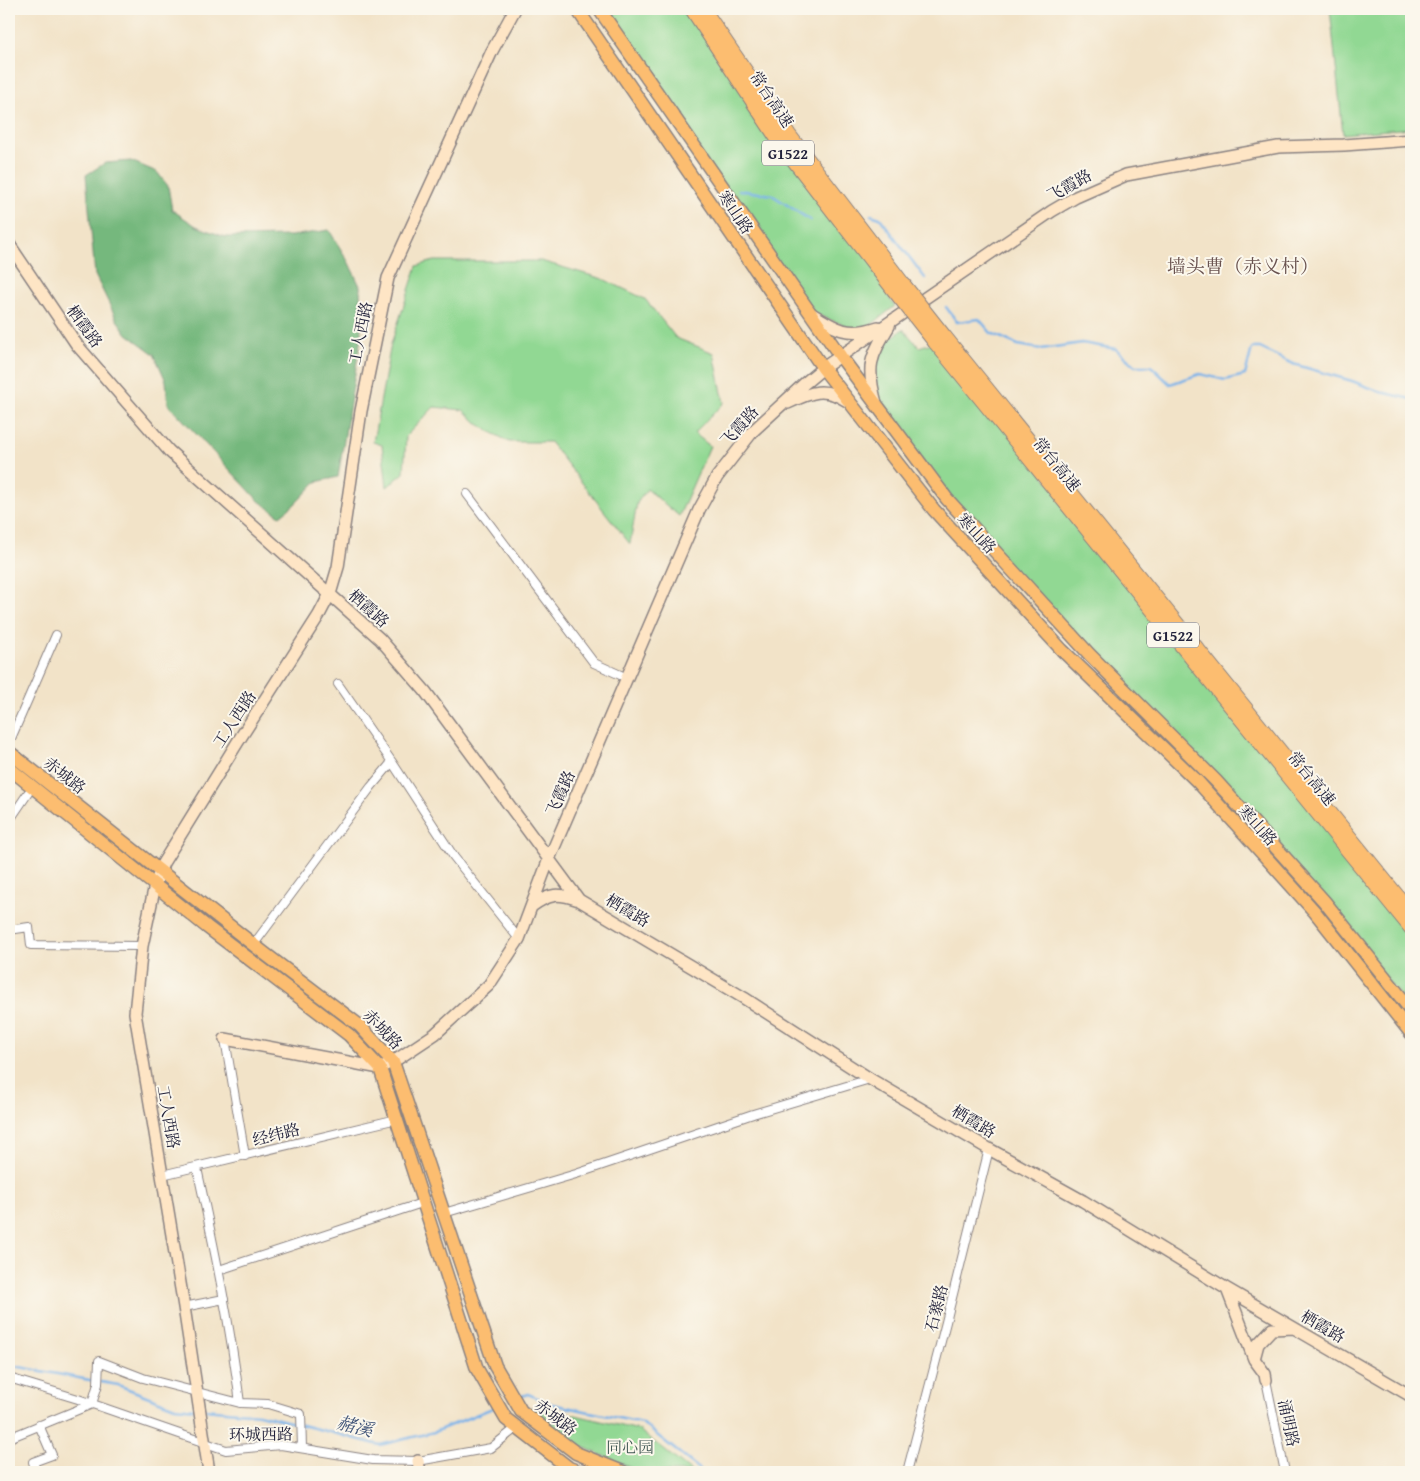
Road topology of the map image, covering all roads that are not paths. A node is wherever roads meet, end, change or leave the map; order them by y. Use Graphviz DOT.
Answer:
graph roads {
  1 [pos="516,9"];
  2 [pos="577,9"];
  3 [pos="599,9"];
  4 [pos="692,9"];
  5 [pos="703,9"];
  6 [pos="1411,140"];
  7 [pos="9,244"];
  8 [pos="898,287"];
  9 [pos="810,312"];
  10 [pos="892,323"];
  11 [pos="940,339"];
  12 [pos="809,348"];
  13 [pos="841,357"];
  14 [pos="823,368"];
  15 [pos="805,383"];
  16 [pos="850,402"];
  17 [pos="877,407"];
  18 [pos="777,408"];
  19 [pos="467,494"];
  20 [pos="330,594"];
  21 [pos="56,635"];
  22 [pos="626,678"];
  23 [pos="338,684"];
  24 [pos="9,743"];
  25 [pos="9,752"];
  26 [pos="392,762"];
  27 [pos="9,768"];
  28 [pos="28,793"];
  29 [pos="9,821"];
  30 [pos="549,859"];
  31 [pos="160,870"];
  32 [pos="155,885"];
  33 [pos="578,900"];
  34 [pos="532,906"];
  35 [pos="1411,913"];
  36 [pos="1411,928"];
  37 [pos="9,930"];
  38 [pos="519,939"];
  39 [pos="254,944"];
  40 [pos="142,946"];
  41 [pos="292,974"];
  42 [pos="283,985"];
  43 [pos="1411,1010"];
  44 [pos="1411,1033"];
  45 [pos="225,1038"];
  46 [pos="393,1062"];
  47 [pos="380,1068"];
  48 [pos="870,1079"];
  49 [pos="397,1119"];
  50 [pos="990,1149"];
  51 [pos="245,1156"];
  52 [pos="197,1168"];
  53 [pos="162,1175"];
  54 [pos="424,1202"];
  55 [pos="444,1213"];
  56 [pos="461,1263"];
  57 [pos="446,1269"];
  58 [pos="219,1270"];
  59 [pos="1227,1289"];
  60 [pos="224,1299"];
  61 [pos="184,1307"];
  62 [pos="1294,1328"];
  63 [pos="1254,1359"];
  64 [pos="9,1378"];
  65 [pos="1266,1380"];
  66 [pos="197,1391"];
  67 [pos="1411,1396"];
  68 [pos="240,1403"];
  69 [pos="92,1404"];
  70 [pos="39,1425"];
  71 [pos="516,1428"];
  72 [pos="9,1438"];
  73 [pos="205,1442"];
  74 [pos="302,1447"];
  75 [pos="419,1466"];
  76 [pos="33,1472"];
  77 [pos="209,1472"];
  78 [pos="580,1472"];
  79 [pos="623,1472"];
  80 [pos="907,1472"];
  81 [pos="1285,1472"];
  1 -- 20 [label="main road, 工人西路"];
  2 -- 12 [label="main road, 寒山路"];
  3 -- 9 [label="main road, 寒山路"];
  4 -- 8 [label="highway, 常台高速 / G1522"];
  5 -- 8 [label="highway, 常台高速 / G1522"];
  6 -- 10 [label="main road, 飞霞路"];
  7 -- 20 [label="main road, 栖霞路"];
  8 -- 11 [label="highway, 常台高速 / G1522, bridge"];
  9 -- 10 [label="main road"];
  9 -- 13 [label="main road, 寒山路"];
  10 -- 13 [label="main road, 飞霞路"];
  10 -- 17 [label="main road"];
  11 -- 35 [label="highway, 常台高速 / G1522"];
  11 -- 36 [label="highway, 常台高速 / G1522"];
  12 -- 14 [label="main road, 寒山路"];
  12 -- 15 [label="main road"];
  13 -- 14 [label="main road, 飞霞路"];
  13 -- 17 [label="main road, 寒山路"];
  14 -- 15 [label="main road, 飞霞路"];
  14 -- 16 [label="main road, 寒山路"];
  15 -- 18 [label="main road, 飞霞路"];
  16 -- 18 [label="main road"];
  16 -- 44 [label="main road, 寒山路"];
  17 -- 43 [label="main road, 寒山路"];
  18 -- 22 [label="main road, 飞霞路"];
  19 -- 22 [label="street"];
  20 -- 30 [label="main road, 栖霞路"];
  20 -- 31 [label="main road, 工人西路"];
  21 -- 24 [label="street"];
  22 -- 30 [label="main road, 飞霞路"];
  23 -- 26 [label="street"];
  25 -- 31 [label="main road, 赤城路"];
  26 -- 38 [label="street"];
  26 -- 39 [label="street"];
  27 -- 32 [label="main road, 赤城路"];
  28 -- 29 [label="street"];
  30 -- 33 [label="main road, 栖霞路"];
  30 -- 34 [label="main road, 飞霞路"];
  31 -- 32 [label="main road, 工人西路"];
  31 -- 39 [label="main road, 赤城路"];
  32 -- 40 [label="main road, 工人西路"];
  32 -- 42 [label="main road, 赤城路"];
  33 -- 34 [label="main road"];
  33 -- 48 [label="main road, 栖霞路"];
  34 -- 38 [label="main road, 飞霞路"];
  37 -- 40 [label="street"];
  38 -- 46 [label="main road, 飞霞路"];
  39 -- 41 [label="main road, 赤城路"];
  40 -- 53 [label="main road, 工人西路"];
  41 -- 42 [label="main road"];
  41 -- 46 [label="main road, 赤城路"];
  42 -- 47 [label="main road, 赤城路"];
  45 -- 47 [label="main road"];
  45 -- 51 [label="street"];
  46 -- 47 [label="main road, 飞霞路"];
  46 -- 55 [label="main road, 赤城路"];
  47 -- 49 [label="main road, 赤城路"];
  48 -- 50 [label="main road, 栖霞路"];
  48 -- 55 [label="street"];
  49 -- 51 [label="street, 经纬路"];
  49 -- 54 [label="main road, 赤城路"];
  50 -- 59 [label="main road, 栖霞路"];
  50 -- 80 [label="street, 石寨路"];
  51 -- 52 [label="street, 经纬路"];
  52 -- 53 [label="street, 经纬路"];
  52 -- 58 [label="street"];
  53 -- 61 [label="main road, 工人西路"];
  54 -- 57 [label="main road, 赤城路"];
  54 -- 58 [label="street"];
  55 -- 56 [label="main road, 赤城路"];
  56 -- 57 [label="main road"];
  56 -- 79 [label="main road, 赤城路"];
  57 -- 71 [label="main road, 赤城路"];
  58 -- 60 [label="street"];
  59 -- 62 [label="main road, 栖霞路"];
  59 -- 63 [label="main road"];
  60 -- 61 [label="street"];
  60 -- 68 [label="street"];
  61 -- 66 [label="main road, 工人西路"];
  62 -- 63 [label="main road"];
  62 -- 67 [label="main road, 栖霞路"];
  63 -- 65 [label="main road"];
  64 -- 69 [label="street, 环城西路"];
  65 -- 81 [label="street, 涌明路"];
  66 -- 68 [label="street"];
  66 -- 69 [label="street"];
  66 -- 73 [label="main road, 工人西路"];
  68 -- 74 [label="street"];
  69 -- 70 [label="street"];
  69 -- 73 [label="street, 环城西路"];
  70 -- 72 [label="street"];
  70 -- 76 [label="street"];
  71 -- 75 [label="street, 环城西路"];
  71 -- 78 [label="main road, 赤城路"];
  73 -- 74 [label="street, 环城西路"];
  73 -- 77 [label="main road, 工人西路"];
  74 -- 75 [label="street, 环城西路"];
}
